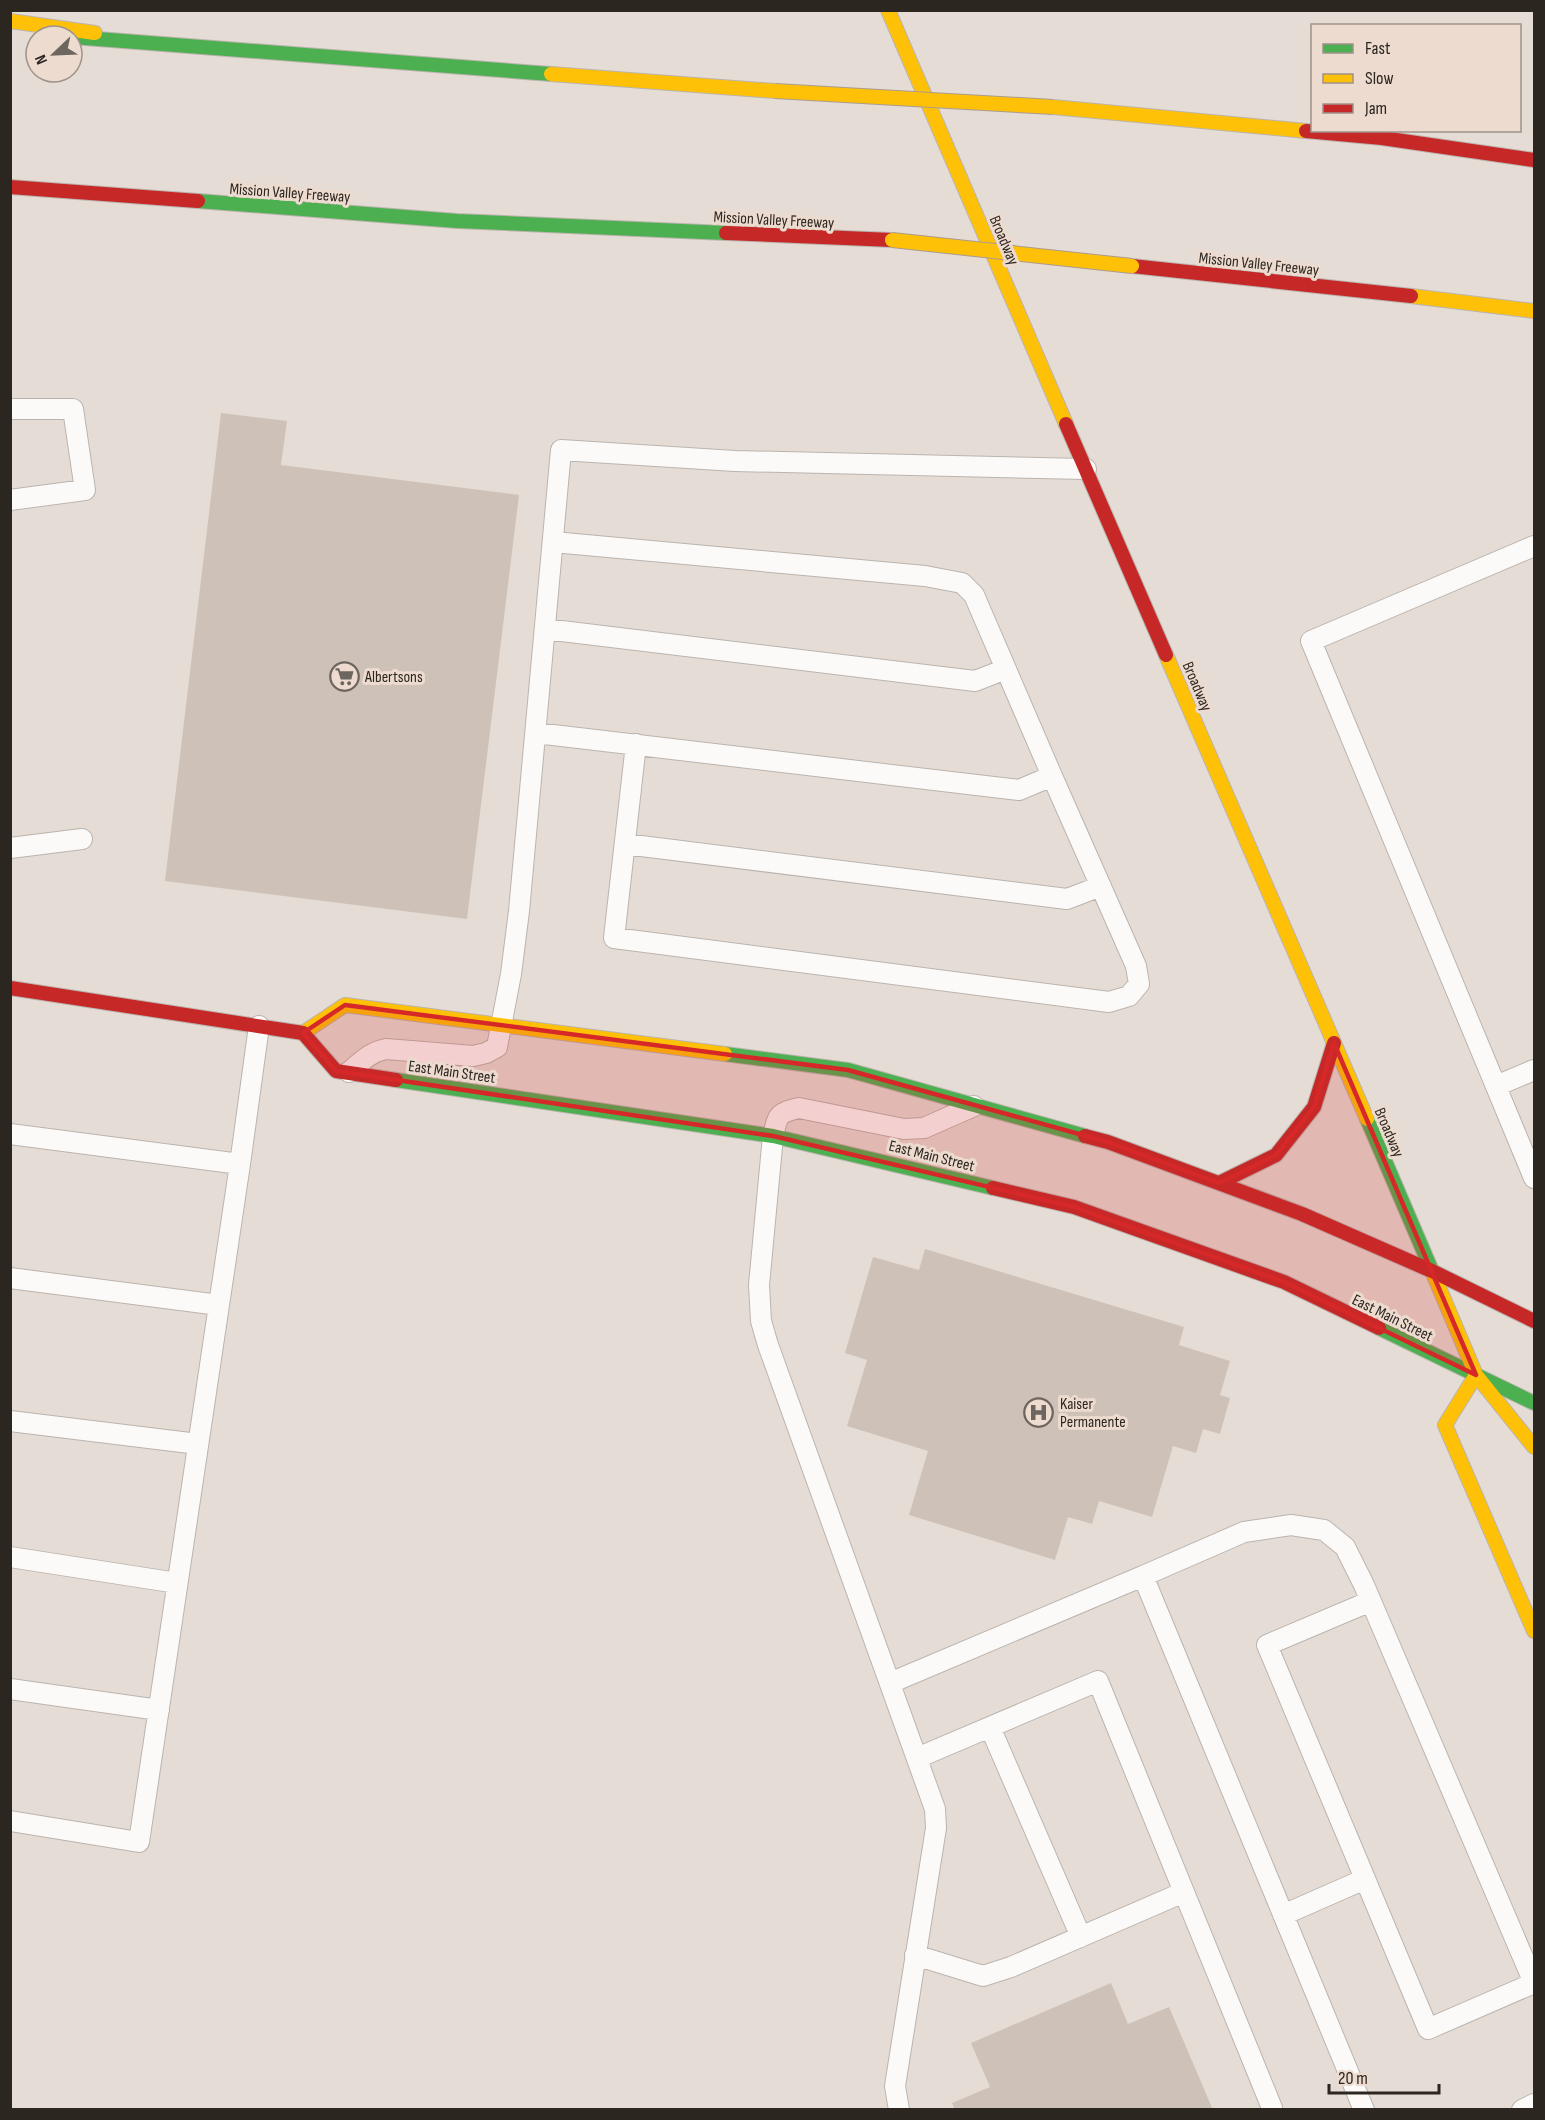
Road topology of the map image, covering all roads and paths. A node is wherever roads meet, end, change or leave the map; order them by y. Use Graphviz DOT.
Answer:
graph roads {
  1 [pos="888,10"];
  2 [pos="10,21"];
  3 [pos="84,38"];
  4 [pos="174,44"];
  5 [pos="1311,131"];
  6 [pos="1318,132"];
  7 [pos="1534,160"];
  8 [pos="10,187"];
  9 [pos="66,191"];
  10 [pos="10,192"];
  11 [pos="1534,311"];
  12 [pos="10,409"];
  13 [pos="1086,469"];
  14 [pos="10,500"];
  15 [pos="553,542"];
  16 [pos="1534,546"];
  17 [pos="545,629"];
  18 [pos="1006,669"];
  19 [pos="536,733"];
  20 [pos="636,744"];
  21 [pos="1052,776"];
  22 [pos="82,839"];
  23 [pos="624,844"];
  24 [pos="10,848"];
  25 [pos="1101,886"];
  26 [pos="10,988"];
  27 [pos="503,1024"];
  28 [pos="259,1026"];
  29 [pos="303,1033"];
  30 [pos="1334,1043"];
  31 [pos="1534,1070"];
  32 [pos="349,1072"];
  33 [pos="1496,1086"];
  34 [pos="975,1105"];
  35 [pos="10,1134"];
  36 [pos="774,1136"];
  37 [pos="240,1164"];
  38 [pos="1534,1178"];
  39 [pos="1219,1183"];
  40 [pos="1432,1271"];
  41 [pos="10,1278"];
  42 [pos="219,1305"];
  43 [pos="1534,1321"];
  44 [pos="1476,1375"];
  45 [pos="1534,1403"];
  46 [pos="10,1421"];
  47 [pos="198,1444"];
  48 [pos="1534,1447"];
  49 [pos="10,1557"];
  50 [pos="1143,1576"];
  51 [pos="177,1582"];
  52 [pos="1371,1601"];
  53 [pos="1534,1631"];
  54 [pos="890,1683"];
  55 [pos="10,1689"];
  56 [pos="159,1710"];
  57 [pos="990,1727"];
  58 [pos="917,1758"];
  59 [pos="10,1821"];
  60 [pos="1365,1879"];
  61 [pos="1184,1892"];
  62 [pos="1283,1915"];
  63 [pos="1081,1937"];
  64 [pos="915,1955"];
  65 [pos="1534,2104"];
  66 [pos="1272,2108"];
  67 [pos="899,2109"];
  68 [pos="1364,2109"];
  69 [pos="1522,2109"];
  1 -- 13 [label="main road, Broadway"];
  2 -- 4 [label="main road"];
  3 -- 4 [label="main road"];
  4 -- 5 [label="main road, bridge"];
  6 -- 7 [label="main road, bridge"];
  8 -- 9 [label="main road, Mission Valley Freeway"];
  9 -- 10 [label="main road"];
  9 -- 11 [label="main road, Mission Valley Freeway, bridge"];
  12 -- 14 [label="lane"];
  13 -- 15 [label="lane"];
  13 -- 30 [label="main road, Broadway"];
  15 -- 17 [label="lane"];
  15 -- 18 [label="lane"];
  16 -- 33 [label="lane"];
  17 -- 18 [label="lane"];
  17 -- 19 [label="lane"];
  18 -- 21 [label="lane"];
  19 -- 20 [label="lane"];
  19 -- 27 [label="lane"];
  20 -- 21 [label="lane"];
  20 -- 23 [label="lane"];
  21 -- 25 [label="lane"];
  22 -- 24 [label="lane"];
  23 -- 25 [label="lane"];
  23 -- 25 [label="lane"];
  26 -- 28 [label="main road"];
  27 -- 29 [label="main road"];
  27 -- 32 [label="lane"];
  27 -- 34 [label="main road"];
  28 -- 29 [label="main road"];
  28 -- 37 [label="lane"];
  29 -- 32 [label="main road, East Main Street"];
  30 -- 39 [label="main road"];
  30 -- 40 [label="main road, Broadway"];
  31 -- 33 [label="lane"];
  32 -- 36 [label="main road, East Main Street"];
  33 -- 38 [label="lane"];
  34 -- 36 [label="lane"];
  34 -- 39 [label="main road"];
  35 -- 37 [label="lane"];
  36 -- 44 [label="main road, East Main Street"];
  36 -- 54 [label="lane"];
  37 -- 42 [label="lane"];
  39 -- 40 [label="main road"];
  40 -- 43 [label="main road"];
  40 -- 44 [label="main road, Broadway"];
  41 -- 42 [label="lane"];
  42 -- 47 [label="lane"];
  44 -- 45 [label="main road, East Main Street"];
  44 -- 48 [label="main road, Broadway"];
  44 -- 53 [label="main road"];
  46 -- 47 [label="lane"];
  47 -- 51 [label="lane"];
  49 -- 51 [label="lane"];
  50 -- 52 [label="lane"];
  50 -- 54 [label="lane"];
  50 -- 62 [label="lane"];
  51 -- 56 [label="lane"];
  52 -- 60 [label="lane"];
  52 -- 60 [label="lane"];
  54 -- 58 [label="lane"];
  55 -- 56 [label="lane"];
  56 -- 59 [label="lane"];
  57 -- 58 [label="lane"];
  57 -- 61 [label="lane"];
  57 -- 63 [label="lane"];
  58 -- 64 [label="lane"];
  60 -- 62 [label="lane"];
  61 -- 63 [label="lane"];
  61 -- 66 [label="lane"];
  62 -- 68 [label="lane"];
  63 -- 64 [label="lane"];
  64 -- 67 [label="lane"];
  65 -- 69 [label="lane"];
}
